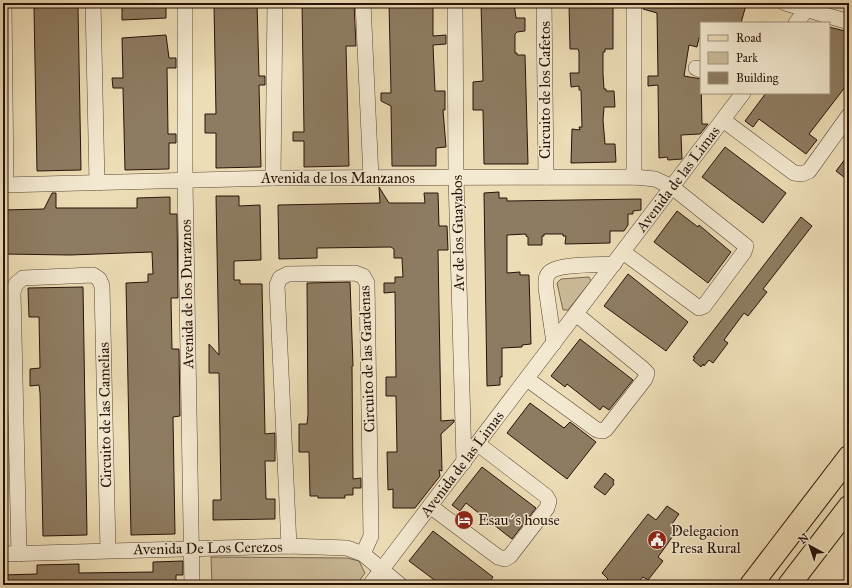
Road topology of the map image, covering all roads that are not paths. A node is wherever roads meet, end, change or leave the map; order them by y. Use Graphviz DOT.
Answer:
graph roads {
  1 [pos="4,3"];
  2 [pos="94,3"];
  3 [pos="185,3"];
  4 [pos="276,3"];
  5 [pos="363,3"];
  6 [pos="455,3"];
  7 [pos="544,3"];
  8 [pos="634,3"];
  9 [pos="785,3"];
  10 [pos="807,9"];
  11 [pos="797,22"];
  12 [pos="849,22"];
  13 [pos="742,94"];
  14 [pos="849,115"];
  15 [pos="723,120"];
  16 [pos="456,177"];
  17 [pos="546,177"];
  18 [pos="634,177"];
  19 [pos="273,178"];
  20 [pos="371,178"];
  21 [pos="185,180"];
  22 [pos="97,182"];
  23 [pos="4,185"];
  24 [pos="672,187"];
  25 [pos="623,252"];
  26 [pos="614,264"];
  27 [pos="576,314"];
  28 [pos="554,343"];
  29 [pos="527,379"];
  30 [pos="478,444"];
  31 [pos="849,457"];
  32 [pos="464,462"];
  33 [pos="430,506"];
  34 [pos="849,507"];
  35 [pos="288,546"];
  36 [pos="192,548"];
  37 [pos="108,550"];
  38 [pos="3,554"];
  39 [pos="19,554"];
  40 [pos="363,554"];
  41 [pos="382,570"];
  42 [pos="192,585"];
  43 [pos="370,585"];
  44 [pos="400,585"];
  45 [pos="751,585"];
  46 [pos="789,585"];
  1 -- 23 [label="street"];
  2 -- 22 [label="street"];
  3 -- 21 [label="street, Avenida de los Duraznos"];
  4 -- 19 [label="street"];
  5 -- 20 [label="street"];
  6 -- 16 [label="street, Av de los Guayabos"];
  7 -- 17 [label="street, Circuito de los Cafetos"];
  8 -- 18 [label="street"];
  9 -- 10 [label="street"];
  10 -- 11 [label="street"];
  10 -- 12 [label="street"];
  13 -- 15 [label="street, Avenida de las Limas"];
  14 -- 15 [label="street"];
  15 -- 24 [label="street, Avenida de las Limas"];
  16 -- 17 [label="street, Avenida de los Manzanos"];
  16 -- 20 [label="street, Avenida de los Manzanos"];
  16 -- 32 [label="street, Av de los Guayabos"];
  17 -- 18 [label="street, Avenida de los Manzanos"];
  18 -- 24 [label="street, Avenida de los Manzanos"];
  19 -- 20 [label="street, Avenida de los Manzanos"];
  19 -- 21 [label="street, Avenida de los Manzanos"];
  21 -- 22 [label="street, Avenida de los Manzanos"];
  21 -- 36 [label="street, Avenida de los Duraznos"];
  22 -- 23 [label="street, Avenida de los Manzanos"];
  24 -- 25 [label="street, Avenida de las Limas"];
  24 -- 25 [label="street, Avenida de los Manzanos"];
  25 -- 26 [label="street, Avenida de las Limas"];
  26 -- 27 [label="street, Avenida de las Limas"];
  26 -- 28 [label="street"];
  27 -- 28 [label="street, Avenida de las Limas"];
  27 -- 29 [label="street"];
  28 -- 29 [label="street, Avenida de las Limas"];
  29 -- 30 [label="street, Avenida de las Limas"];
  30 -- 32 [label="street, Avenida de las Limas"];
  30 -- 33 [label="street"];
  31 -- 45 [label="main road"];
  32 -- 33 [label="street, Avenida de las Limas"];
  33 -- 41 [label="street, Avenida de las Limas"];
  34 -- 46 [label="main road"];
  35 -- 36 [label="street, Avenida De Los Cerezos"];
  35 -- 40 [label="street, Avenida De Los Cerezos"];
  35 -- 40 [label="street, Circuito de las Gardenas"];
  36 -- 37 [label="street, Avenida De Los Cerezos"];
  36 -- 42 [label="street, Avenida de los Duraznos"];
  37 -- 39 [label="street, Avenida De Los Cerezos"];
  37 -- 39 [label="street, Circuito de las Camelias"];
  38 -- 39 [label="street, Avenida De Los Cerezos"];
  40 -- 41 [label="street, Avenida De Los Cerezos"];
  41 -- 43 [label="street, Avenida de las Limas"];
  41 -- 44 [label="street, Avenida De Los Cerezos"];
}
